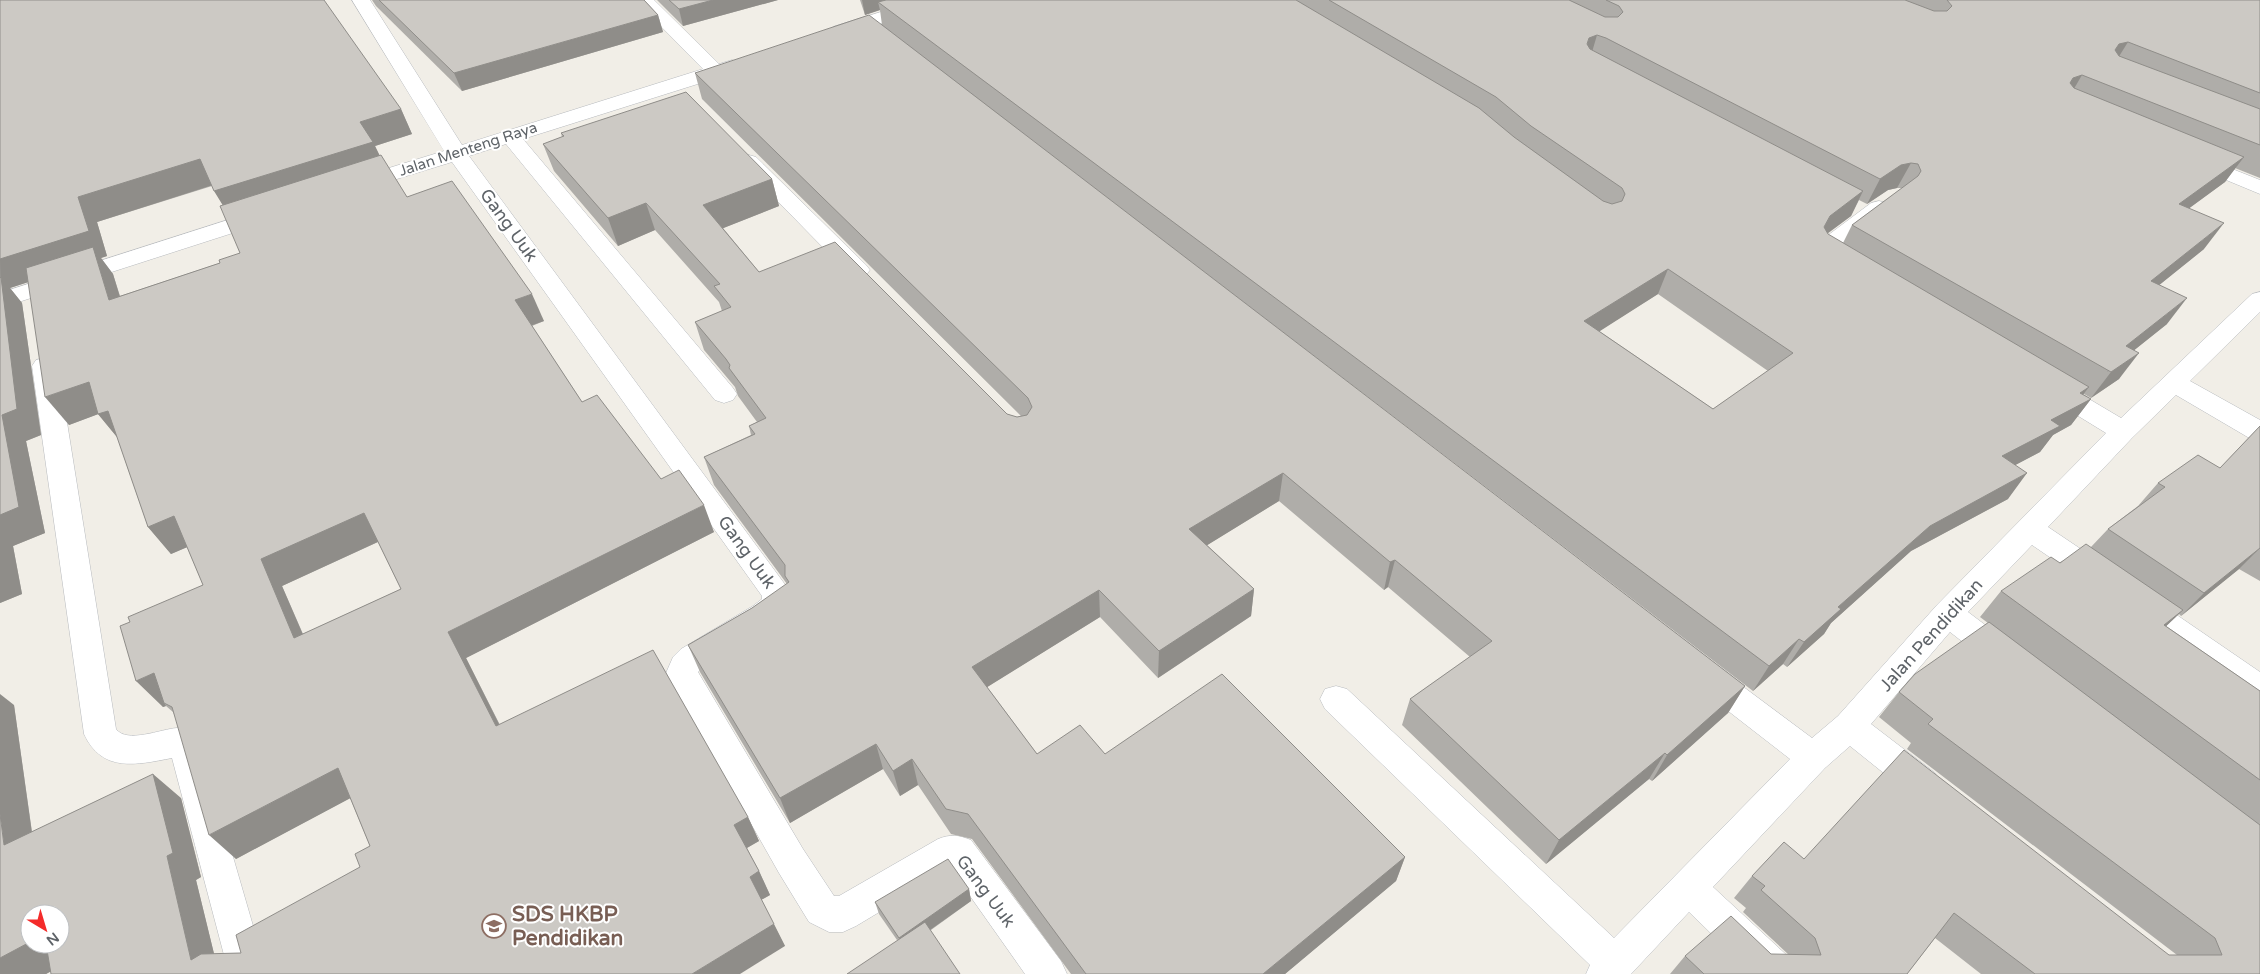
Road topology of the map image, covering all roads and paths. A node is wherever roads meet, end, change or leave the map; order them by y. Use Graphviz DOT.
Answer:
graph roads {
  1 [pos="361,0"];
  2 [pos="644,0"];
  3 [pos="936,0"];
  4 [pos="864,23"];
  5 [pos="818,38"];
  6 [pos="888,41"];
  7 [pos="753,59"];
  8 [pos="716,72"];
  9 [pos="510,136"];
  10 [pos="736,148"];
  11 [pos="456,153"];
  12 [pos="2178,153"];
  13 [pos="2260,188"];
  14 [pos="344,189"];
  15 [pos="1895,195"];
  16 [pos="287,208"];
  17 [pos="1855,273"];
  18 [pos="875,288"];
  19 [pos="34,290"];
  20 [pos="2260,299"];
  21 [pos="0,301"];
  22 [pos="2032,377"];
  23 [pos="2174,383"];
  24 [pos="724,394"];
  25 [pos="2123,430"];
  26 [pos="2260,432"];
  27 [pos="2029,528"];
  28 [pos="1948,614"];
  29 [pos="1688,661"];
  30 [pos="2023,671"];
  31 [pos="2260,689"];
  32 [pos="1336,699"];
  33 [pos="1850,726"];
  34 [pos="1813,758"];
  35 [pos="1951,805"];
  36 [pos="1689,888"];
  37 [pos="1610,969"];
  38 [pos="248,974"];
  39 [pos="1048,974"];
  40 [pos="1780,974"];
  1 -- 11 [label="street, Gang Uuk"];
  2 -- 8 [label="street"];
  3 -- 4 [label="street"];
  4 -- 5 [label="street"];
  4 -- 6 [label="street"];
  7 -- 8 [label="street, Jalan Menteng Raya"];
  8 -- 9 [label="street, Jalan Menteng Raya"];
  9 -- 11 [label="street, Jalan Menteng Raya"];
  9 -- 24 [label="street"];
  10 -- 18 [label="street"];
  11 -- 14 [label="street, Jalan Menteng Raya"];
  11 -- 39 [label="street, Gang Uuk"];
  12 -- 13 [label="street"];
  15 -- 17 [label="street"];
  16 -- 19 [label="street"];
  19 -- 21 [label="street"];
  19 -- 38 [label="street"];
  20 -- 23 [label="street, Jalan Pendidikan"];
  22 -- 25 [label="street"];
  23 -- 25 [label="street, Jalan Pendidikan"];
  23 -- 26 [label="street"];
  25 -- 27 [label="street, Jalan Pendidikan"];
  27 -- 28 [label="street, Jalan Pendidikan"];
  27 -- 31 [label="street"];
  28 -- 30 [label="street"];
  28 -- 33 [label="street, Jalan Pendidikan"];
  29 -- 34 [label="street"];
  32 -- 37 [label="street"];
  33 -- 34 [label="street, Jalan Pendidikan"];
  33 -- 35 [label="street"];
  34 -- 36 [label="street, Jalan Pendidikan"];
  36 -- 37 [label="street, Jalan Pendidikan"];
  36 -- 40 [label="street"];
}
